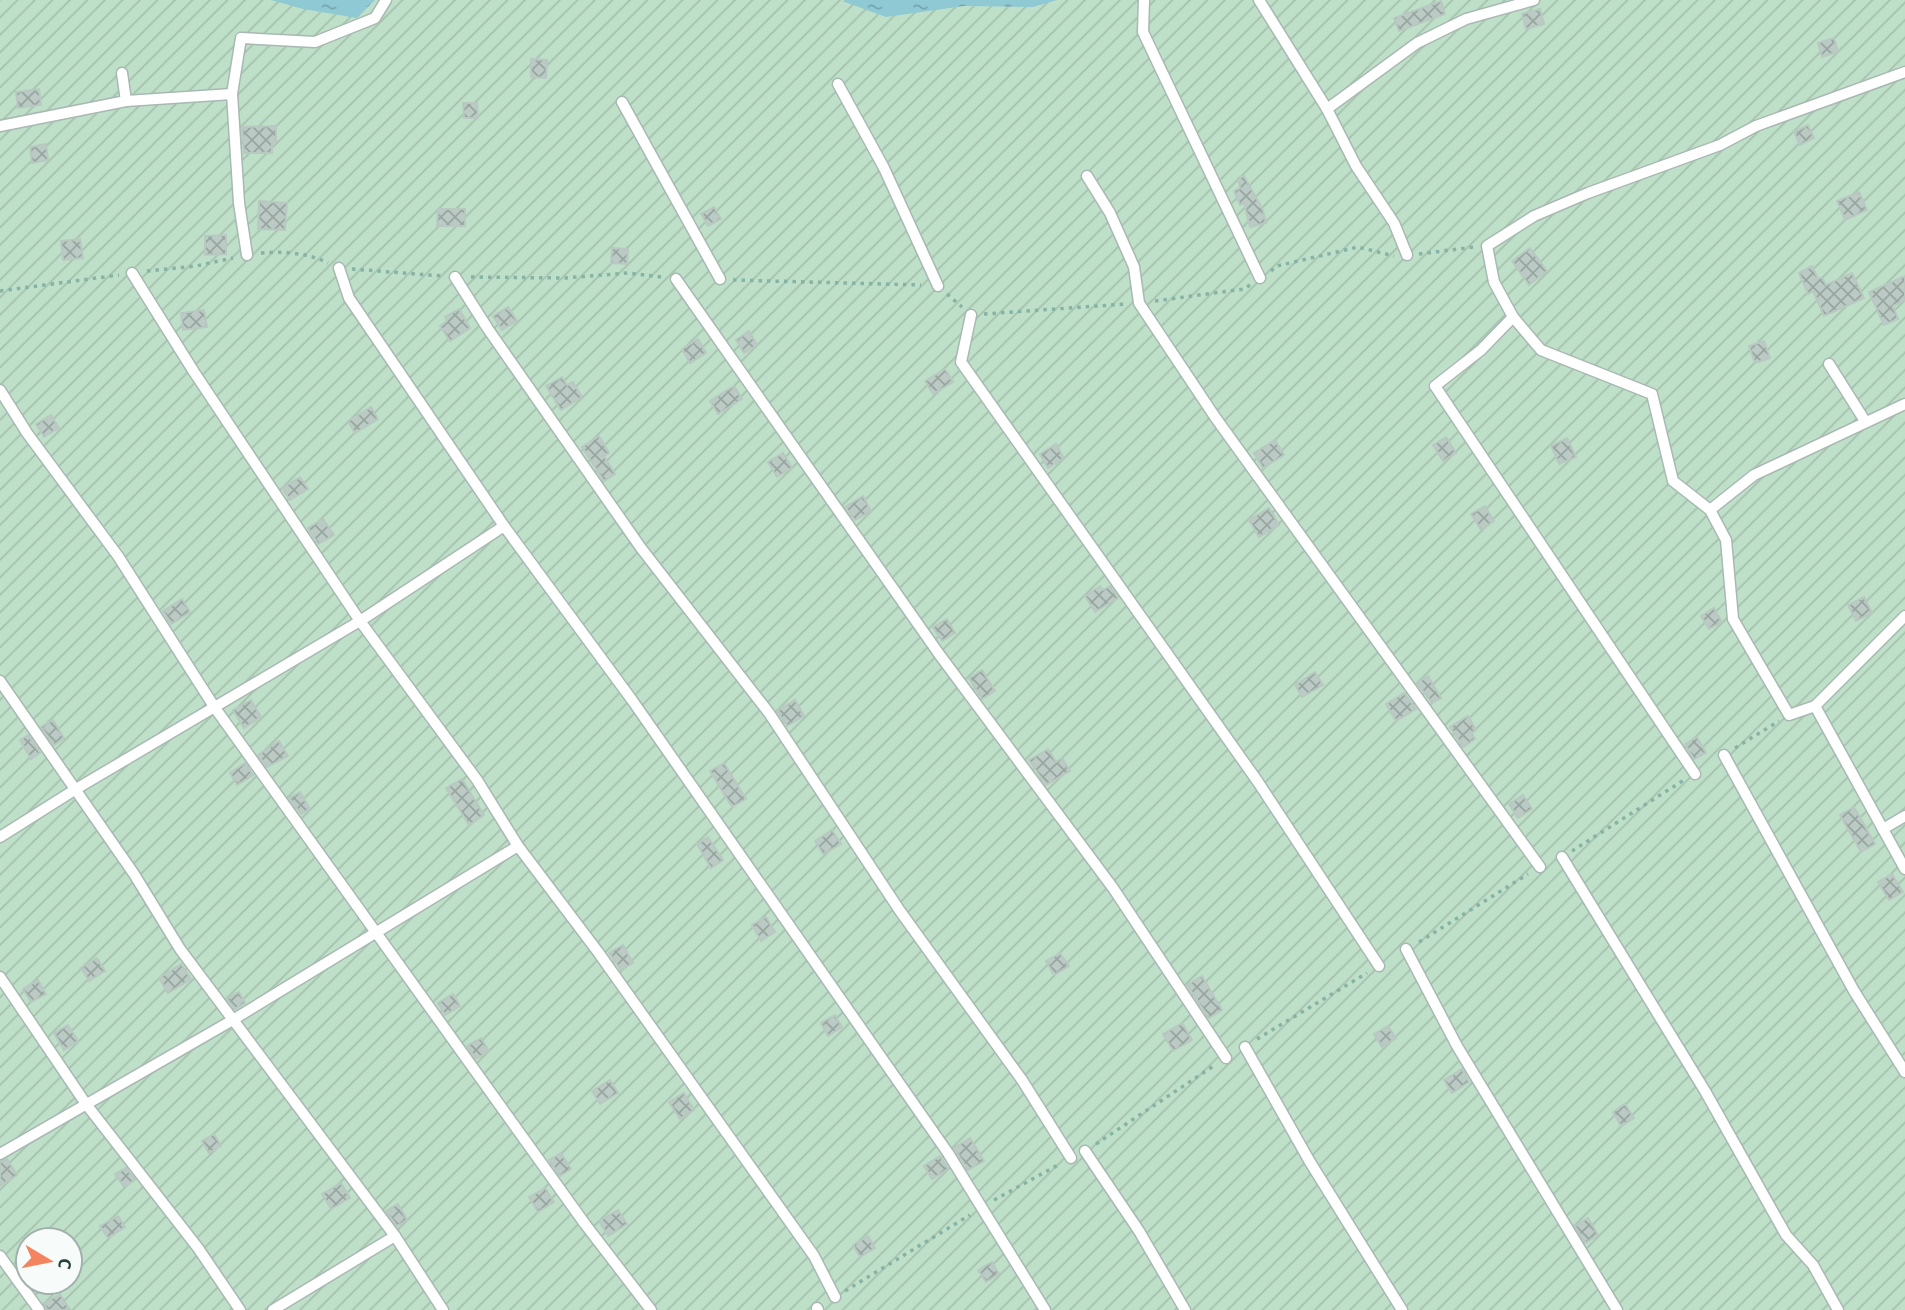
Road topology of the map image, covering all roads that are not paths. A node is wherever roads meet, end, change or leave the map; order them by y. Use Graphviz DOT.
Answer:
graph roads {
  1 [pos="386,0"];
  2 [pos="1144,0"];
  3 [pos="1259,0"];
  4 [pos="1534,0"];
  5 [pos="1905,72"];
  6 [pos="122,73"];
  7 [pos="838,84"];
  8 [pos="232,94"];
  9 [pos="126,101"];
  10 [pos="622,102"];
  11 [pos="1327,109"];
  12 [pos="0,126"];
  13 [pos="1087,176"];
  14 [pos="247,254"];
  15 [pos="1407,255"];
  16 [pos="339,268"];
  17 [pos="132,273"];
  18 [pos="455,277"];
  19 [pos="1260,278"];
  20 [pos="676,279"];
  21 [pos="720,279"];
  22 [pos="938,286"];
  23 [pos="971,315"];
  24 [pos="1513,317"];
  25 [pos="1829,363"];
  26 [pos="0,390"];
  27 [pos="1905,404"];
  28 [pos="1865,421"];
  29 [pos="1710,510"];
  30 [pos="503,526"];
  31 [pos="1905,615"];
  32 [pos="360,621"];
  33 [pos="0,681"];
  34 [pos="1815,706"];
  35 [pos="215,708"];
  36 [pos="1724,755"];
  37 [pos="1695,774"];
  38 [pos="76,789"];
  39 [pos="1905,816"];
  40 [pos="1882,829"];
  41 [pos="0,837"];
  42 [pos="518,846"];
  43 [pos="1562,857"];
  44 [pos="1540,867"];
  45 [pos="1905,869"];
  46 [pos="375,934"];
  47 [pos="1406,950"];
  48 [pos="1379,966"];
  49 [pos="0,977"];
  50 [pos="231,1021"];
  51 [pos="1245,1046"];
  52 [pos="1226,1058"];
  53 [pos="1905,1072"];
  54 [pos="86,1104"];
  55 [pos="1085,1151"];
  56 [pos="0,1154"];
  57 [pos="1071,1158"];
  58 [pos="395,1236"];
  59 [pos="0,1256"];
  60 [pos="835,1297"];
  61 [pos="39,1310"];
  62 [pos="240,1310"];
  63 [pos="273,1310"];
  64 [pos="443,1310"];
  65 [pos="651,1310"];
  66 [pos="1045,1310"];
  67 [pos="1185,1310"];
  68 [pos="1402,1310"];
  69 [pos="1617,1310"];
  70 [pos="1838,1310"];
  1 -- 8 [label="lane"];
  2 -- 19 [label="lane"];
  3 -- 11 [label="lane"];
  4 -- 11 [label="lane"];
  5 -- 24 [label="lane"];
  6 -- 9 [label="lane"];
  7 -- 22 [label="lane"];
  8 -- 9 [label="lane"];
  8 -- 14 [label="lane"];
  9 -- 12 [label="lane"];
  10 -- 21 [label="lane"];
  11 -- 15 [label="lane"];
  13 -- 44 [label="lane"];
  16 -- 30 [label="lane"];
  17 -- 32 [label="lane"];
  18 -- 57 [label="lane"];
  20 -- 52 [label="lane"];
  23 -- 48 [label="lane"];
  24 -- 29 [label="lane"];
  24 -- 37 [label="lane"];
  25 -- 28 [label="lane"];
  26 -- 35 [label="lane"];
  27 -- 28 [label="lane"];
  28 -- 29 [label="lane"];
  29 -- 34 [label="lane"];
  30 -- 32 [label="lane"];
  30 -- 66 [label="lane"];
  31 -- 34 [label="lane"];
  32 -- 35 [label="lane"];
  32 -- 42 [label="lane"];
  33 -- 38 [label="lane"];
  34 -- 40 [label="lane"];
  35 -- 38 [label="lane"];
  35 -- 46 [label="lane"];
  36 -- 53 [label="lane"];
  38 -- 41 [label="lane"];
  38 -- 50 [label="lane"];
  39 -- 40 [label="lane"];
  40 -- 45 [label="lane"];
  42 -- 46 [label="lane"];
  42 -- 60 [label="lane"];
  43 -- 70 [label="lane"];
  46 -- 50 [label="lane"];
  46 -- 65 [label="lane"];
  47 -- 69 [label="lane"];
  49 -- 54 [label="lane"];
  50 -- 54 [label="lane"];
  50 -- 58 [label="lane"];
  51 -- 68 [label="lane"];
  54 -- 56 [label="lane"];
  54 -- 62 [label="lane"];
  55 -- 67 [label="lane"];
  58 -- 63 [label="lane"];
  58 -- 64 [label="lane"];
  59 -- 61 [label="lane"];
}
